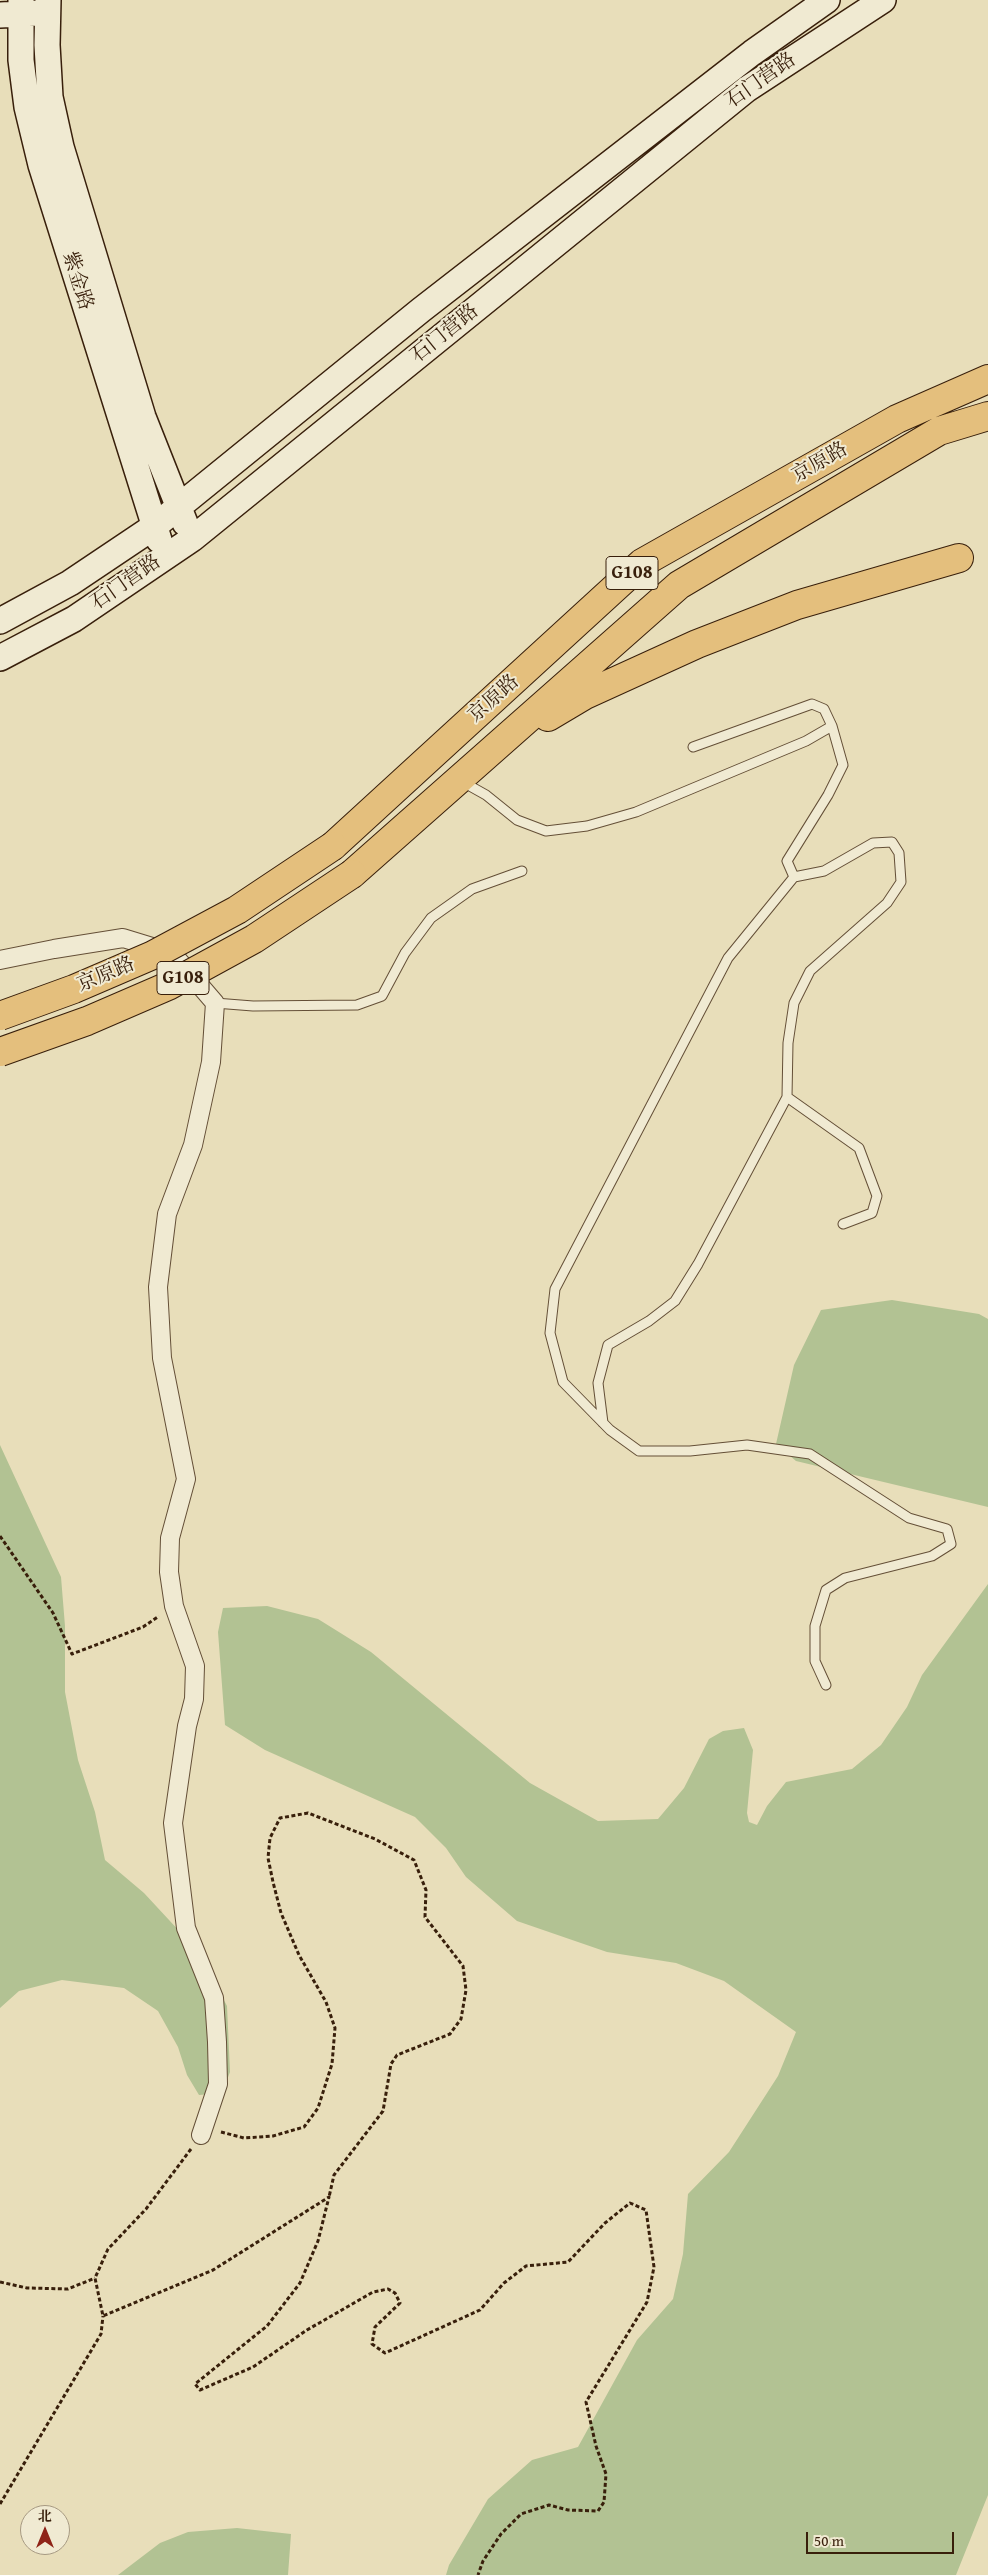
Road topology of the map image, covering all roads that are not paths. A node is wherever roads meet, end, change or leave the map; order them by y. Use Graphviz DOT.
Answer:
graph roads {
  1 [pos="827,0"];
  2 [pos="883,0"];
  3 [pos="48,6"];
  4 [pos="14,10"];
  5 [pos="988,380"];
  6 [pos="988,416"];
  7 [pos="179,507"];
  8 [pos="155,526"];
  9 [pos="192,539"];
  10 [pos="165,556"];
  11 [pos="959,558"];
  12 [pos="0,621"];
  13 [pos="0,658"];
  14 [pos="832,726"];
  15 [pos="693,747"];
  16 [pos="495,748"];
  17 [pos="458,780"];
  18 [pos="522,872"];
  19 [pos="794,877"];
  20 [pos="0,960"];
  21 [pos="215,1003"];
  22 [pos="0,1016"];
  23 [pos="0,1052"];
  24 [pos="787,1097"];
  25 [pos="843,1224"];
  26 [pos="603,1423"];
  27 [pos="826,1685"];
  28 [pos="202,2131"];
  1 -- 7 [label="main road, 石门营路"];
  2 -- 9 [label="main road, 石门营路"];
  3 -- 4 [label="main road"];
  3 -- 7 [label="main road, 紫金路"];
  4 -- 8 [label="main road, 紫金路"];
  5 -- 22 [label="highway, 京原路 / G108, bridge"];
  6 -- 16 [label="highway, 京原路 / G108"];
  7 -- 8 [label="main road, 石门营路"];
  7 -- 9 [label="main road, 紫金路"];
  8 -- 10 [label="main road, 紫金路"];
  8 -- 12 [label="main road, 石门营路"];
  9 -- 10 [label="main road, 石门营路"];
  10 -- 13 [label="main road, 石门营路"];
  11 -- 16 [label="highway"];
  14 -- 15 [label="lane"];
  14 -- 17 [label="lane"];
  14 -- 19 [label="lane"];
  16 -- 17 [label="highway, 京原路 / G108"];
  17 -- 23 [label="highway, 京原路 / G108, bridge"];
  18 -- 21 [label="lane"];
  19 -- 24 [label="lane"];
  19 -- 26 [label="lane"];
  20 -- 21 [label="street"];
  21 -- 28 [label="street"];
  24 -- 25 [label="lane"];
  24 -- 26 [label="lane"];
  26 -- 27 [label="lane"];
}
